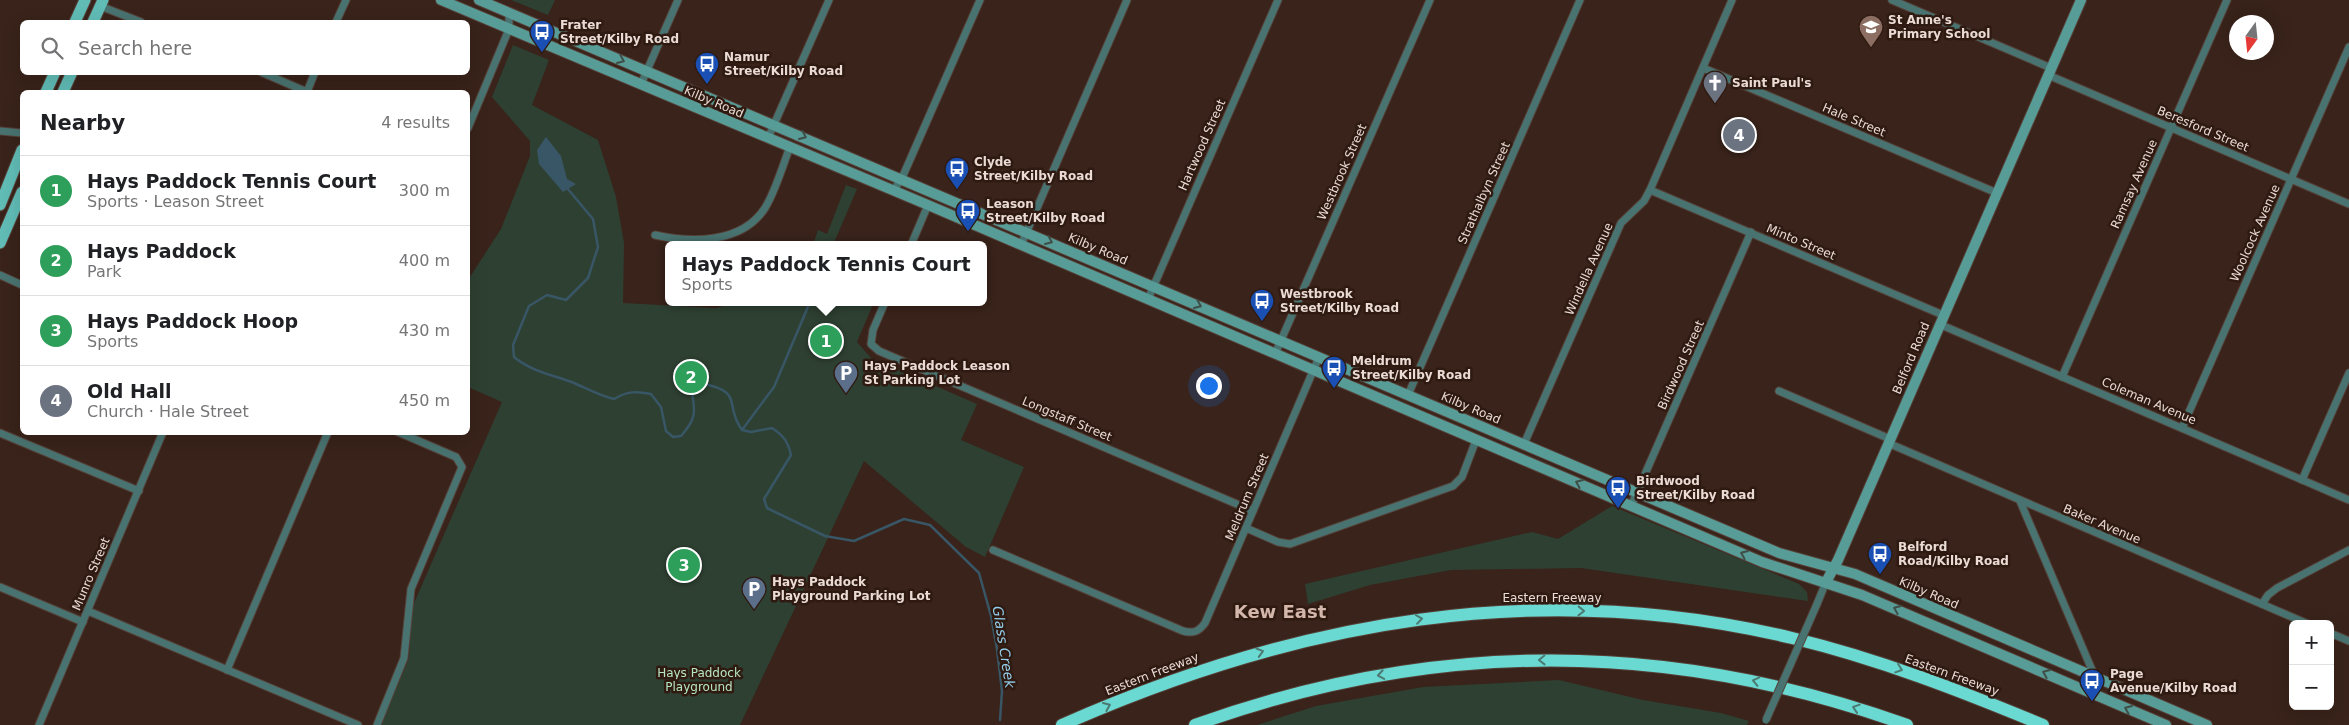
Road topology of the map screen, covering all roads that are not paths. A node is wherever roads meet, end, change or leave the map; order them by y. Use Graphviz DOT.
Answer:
graph roads {
  1 [pos="84,0"];
  2 [pos="346,0"];
  3 [pos="441,0"];
  4 [pos="479,0"];
  5 [pos="678,0"];
  6 [pos="829,0"];
  7 [pos="980,0"];
  8 [pos="1127,0"];
  9 [pos="1278,0"];
  10 [pos="1430,0"];
  11 [pos="1580,0"];
  12 [pos="1732,0"];
  13 [pos="1892,0"];
  14 [pos="2081,0"];
  15 [pos="2227,0"];
  16 [pos="102,3"];
  17 [pos="509,12"];
  18 [pos="76,20"];
  19 [pos="94,20"];
  20 [pos="137,20"];
  21 [pos="337,20"];
  22 [pos="509,29"];
  23 [pos="2349,47"];
  24 [pos="1703,68"];
  25 [pos="647,71"];
  26 [pos="2049,72"];
  27 [pos="53,75"];
  28 [pos="71,75"];
  29 [pos="268,75"];
  30 [pos="314,75"];
  31 [pos="641,84"];
  32 [pos="47,90"];
  33 [pos="64,90"];
  34 [pos="302,90"];
  35 [pos="308,90"];
  36 [pos="470,123"];
  37 [pos="774,124"];
  38 [pos="2171,128"];
  39 [pos="0,131"];
  40 [pos="20,133"];
  41 [pos="768,138"];
  42 [pos="790,148"];
  43 [pos="20,155"];
  44 [pos="902,178"];
  45 [pos="2291,180"];
  46 [pos="1650,190"];
  47 [pos="6,191"];
  48 [pos="893,191"];
  49 [pos="1997,193"];
  50 [pos="20,194"];
  51 [pos="20,196"];
  52 [pos="2349,204"];
  53 [pos="0,205"];
  54 [pos="928,205"];
  55 [pos="1026,231"];
  56 [pos="1751,232"];
  57 [pos="655,235"];
  58 [pos="912,241"];
  59 [pos="0,244"];
  60 [pos="1021,245"];
  61 [pos="0,275"];
  62 [pos="20,283"];
  63 [pos="1153,286"];
  64 [pos="1148,299"];
  65 [pos="883,306"];
  66 [pos="1941,319"];
  67 [pos="1281,340"];
  68 [pos="1275,354"];
  69 [pos="1320,357"];
  70 [pos="1314,371"];
  71 [pos="2349,373"];
  72 [pos="2062,377"];
  73 [pos="1779,391"];
  74 [pos="1408,395"];
  75 [pos="2182,428"];
  76 [pos="0,433"];
  77 [pos="162,435"];
  78 [pos="327,435"];
  79 [pos="405,435"];
  80 [pos="1476,440"];
  81 [pos="1889,441"];
  82 [pos="1524,444"];
  83 [pos="2302,480"];
  84 [pos="139,491"];
  85 [pos="1637,492"];
  86 [pos="2349,500"];
  87 [pos="2020,501"];
  88 [pos="1631,506"];
  89 [pos="1253,511"];
  90 [pos="1246,528"];
  91 [pos="993,550"];
  92 [pos="2349,550"];
  93 [pos="1834,568"];
  94 [pos="1826,582"];
  95 [pos="0,587"];
  96 [pos="2262,604"];
  97 [pos="88,611"];
  98 [pos="2299,620"];
  99 [pos="83,622"];
  100 [pos="1975,626"];
  101 [pos="2334,635"];
  102 [pos="1969,640"];
  103 [pos="2349,642"];
  104 [pos="227,670"];
  105 [pos="2095,677"];
  106 [pos="2111,684"];
  107 [pos="2105,699"];
  108 [pos="1765,722"];
  109 [pos="39,725"];
  110 [pos="358,725"];
  111 [pos="377,725"];
  112 [pos="1062,725"];
  113 [pos="1195,725"];
  114 [pos="1907,725"];
  115 [pos="2043,725"];
  116 [pos="2166,725"];
  117 [pos="2207,725"];
  1 -- 18 [label="main road"];
  2 -- 21 [label="street"];
  3 -- 22 [label="street, Kilby Road"];
  4 -- 17 [label="street, Kilby Road"];
  5 -- 25 [label="street"];
  6 -- 37 [label="street"];
  7 -- 44 [label="street"];
  8 -- 55 [label="street"];
  9 -- 63 [label="street, Hartwood Street"];
  10 -- 67 [label="street, Westbrook Street"];
  11 -- 74 [label="street, Strathalbyn Street"];
  12 -- 24 [label="street, Windella Avenue"];
  13 -- 26 [label="street, Beresford Street"];
  14 -- 26 [label="street, Belford Road"];
  15 -- 38 [label="street, Ramsay Avenue"];
  16 -- 19 [label="main road"];
  16 -- 20 [label="street"];
  17 -- 22 [label="street"];
  17 -- 25 [label="street, Kilby Road, one-way"];
  22 -- 31 [label="street, Kilby Road"];
  22 -- 36 [label="street"];
  23 -- 45 [label="street, Woolcock Avenue"];
  24 -- 46 [label="street, Windella Avenue"];
  24 -- 49 [label="street, Hale Street"];
  25 -- 31 [label="street"];
  25 -- 37 [label="street, Kilby Road"];
  26 -- 38 [label="street, Beresford Street"];
  26 -- 49 [label="street, Belford Road"];
  27 -- 32 [label="main road"];
  28 -- 33 [label="main road"];
  29 -- 34 [label="street"];
  30 -- 35 [label="street"];
  31 -- 41 [label="street, Kilby Road"];
  37 -- 41 [label="street"];
  37 -- 44 [label="street, Kilby Road, one-way"];
  38 -- 45 [label="street, Beresford Street"];
  38 -- 72 [label="street, Ramsay Avenue"];
  39 -- 40 [label="street"];
  41 -- 42 [label="street, Kilby Road"];
  42 -- 48 [label="street, Kilby Road"];
  42 -- 57 [label="street"];
  43 -- 47 [label="main road"];
  44 -- 48 [label="street"];
  44 -- 55 [label="street, Kilby Road"];
  45 -- 52 [label="street, Beresford Street"];
  45 -- 75 [label="street, Woolcock Avenue"];
  46 -- 56 [label="street, Minto Street"];
  46 -- 82 [label="street, Windella Avenue"];
  47 -- 50 [label="main road"];
  47 -- 53 [label="main road"];
  48 -- 54 [label="street, Kilby Road"];
  49 -- 66 [label="street, Belford Road"];
  51 -- 59 [label="main road"];
  54 -- 58 [label="street"];
  54 -- 60 [label="street, Kilby Road"];
  55 -- 60 [label="street"];
  55 -- 63 [label="street, Kilby Road, one-way"];
  56 -- 66 [label="street, Minto Street"];
  56 -- 85 [label="street, Birdwood Street"];
  60 -- 64 [label="street, Kilby Road"];
  61 -- 62 [label="street"];
  63 -- 64 [label="street, Hartwood Street"];
  63 -- 67 [label="street, Kilby Road, one-way"];
  64 -- 68 [label="street, Kilby Road"];
  65 -- 89 [label="street, Longstaff Street"];
  66 -- 72 [label="street, Coleman Avenue"];
  66 -- 81 [label="street, Belford Road"];
  67 -- 68 [label="street, Westbrook Street"];
  67 -- 69 [label="street, Kilby Road"];
  68 -- 70 [label="street, Kilby Road"];
  69 -- 70 [label="street, Meldrum Street"];
  69 -- 74 [label="street, Kilby Road"];
  70 -- 80 [label="street, Kilby Road"];
  70 -- 89 [label="street, Meldrum Street"];
  71 -- 83 [label="street"];
  72 -- 75 [label="street, Coleman Avenue"];
  73 -- 81 [label="street, Baker Avenue"];
  74 -- 82 [label="street, Kilby Road"];
  75 -- 83 [label="street, Coleman Avenue"];
  76 -- 84 [label="street"];
  77 -- 84 [label="street, Munro Street"];
  78 -- 104 [label="street"];
  79 -- 111 [label="street"];
  88 -- 80 [label="street, Kilby Road, one-way"];
  80 -- 90 [label="street"];
  81 -- 87 [label="street, Baker Avenue"];
  81 -- 93 [label="street, Belford Road"];
  82 -- 85 [label="street, Kilby Road"];
  83 -- 86 [label="street, Coleman Avenue"];
  84 -- 97 [label="street, Munro Street"];
  85 -- 88 [label="street, Birdwood Street"];
  85 -- 93 [label="street, Kilby Road"];
  87 -- 96 [label="street, Baker Avenue"];
  87 -- 105 [label="street"];
  94 -- 88 [label="street, Kilby Road, one-way"];
  89 -- 90 [label="street, Meldrum Street"];
  90 -- 91 [label="street, Meldrum Street"];
  92 -- 96 [label="street"];
  93 -- 94 [label="street, Belford Road"];
  93 -- 100 [label="street, Kilby Road"];
  102 -- 94 [label="street, Kilby Road, one-way"];
  94 -- 108 [label="street, Belford Road, bridge"];
  95 -- 99 [label="street"];
  96 -- 98 [label="street, Baker Avenue"];
  97 -- 99 [label="street, Munro Street"];
  97 -- 104 [label="street"];
  99 -- 109 [label="street, Munro Street"];
  100 -- 102 [label="street"];
  100 -- 105 [label="street, Kilby Road"];
  101 -- 103 [label="street"];
  107 -- 102 [label="street, Kilby Road, one-way"];
  104 -- 110 [label="street"];
  105 -- 106 [label="street, Kilby Road"];
  106 -- 107 [label="street"];
  106 -- 117 [label="street, Kilby Road"];
  116 -- 107 [label="street, Kilby Road, one-way"];
  112 -- 115 [label="highway, Eastern Freeway, one-way"];
  114 -- 113 [label="highway, one-way"];
}
